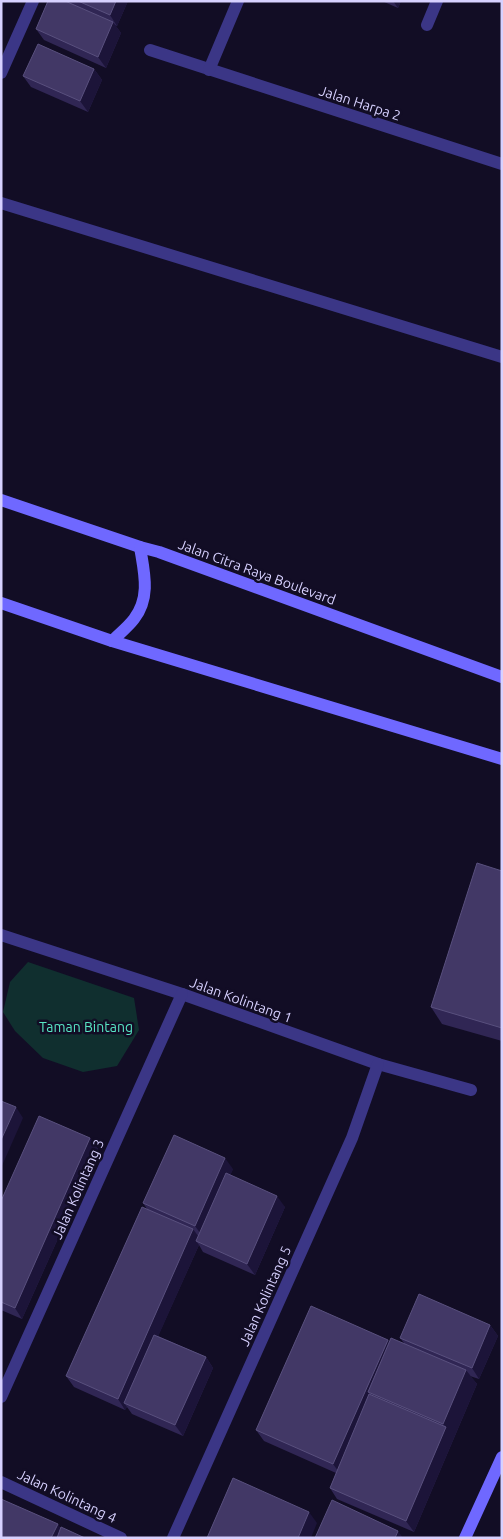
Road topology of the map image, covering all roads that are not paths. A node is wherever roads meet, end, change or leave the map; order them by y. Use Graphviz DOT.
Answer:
graph roads {
  1 [pos="33,1"];
  2 [pos="238,1"];
  3 [pos="437,1"];
  4 [pos="427,25"];
  5 [pos="150,50"];
  6 [pos="209,70"];
  7 [pos="1,73"];
  8 [pos="502,164"];
  9 [pos="1,203"];
  10 [pos="502,358"];
  11 [pos="1,500"];
  12 [pos="140,547"];
  13 [pos="1,603"];
  14 [pos="112,641"];
  15 [pos="502,677"];
  16 [pos="502,759"];
  17 [pos="1,935"];
  18 [pos="182,994"];
  19 [pos="378,1064"];
  20 [pos="471,1090"];
  21 [pos="1,1397"];
  22 [pos="502,1457"];
  23 [pos="1,1482"];
  24 [pos="121,1538"];
  25 [pos="173,1538"];
  26 [pos="465,1538"];
  1 -- 7 [label="street"];
  2 -- 6 [label="street"];
  3 -- 4 [label="street"];
  5 -- 6 [label="street, Jalan Harpa 2"];
  6 -- 8 [label="street, Jalan Harpa 2"];
  9 -- 10 [label="street"];
  11 -- 12 [label="main road, Jalan Citra Raya Boulevard"];
  12 -- 14 [label="main road"];
  12 -- 15 [label="main road, Jalan Citra Raya Boulevard"];
  13 -- 14 [label="main road"];
  14 -- 16 [label="main road"];
  17 -- 18 [label="street, Jalan Kolintang 1"];
  18 -- 19 [label="street, Jalan Kolintang 1"];
  18 -- 21 [label="street, Jalan Kolintang 3"];
  19 -- 20 [label="street, Jalan Kolintang 1"];
  19 -- 25 [label="street, Jalan Kolintang 5"];
  22 -- 26 [label="main road"];
  23 -- 24 [label="street, Jalan Kolintang 4"];
}
